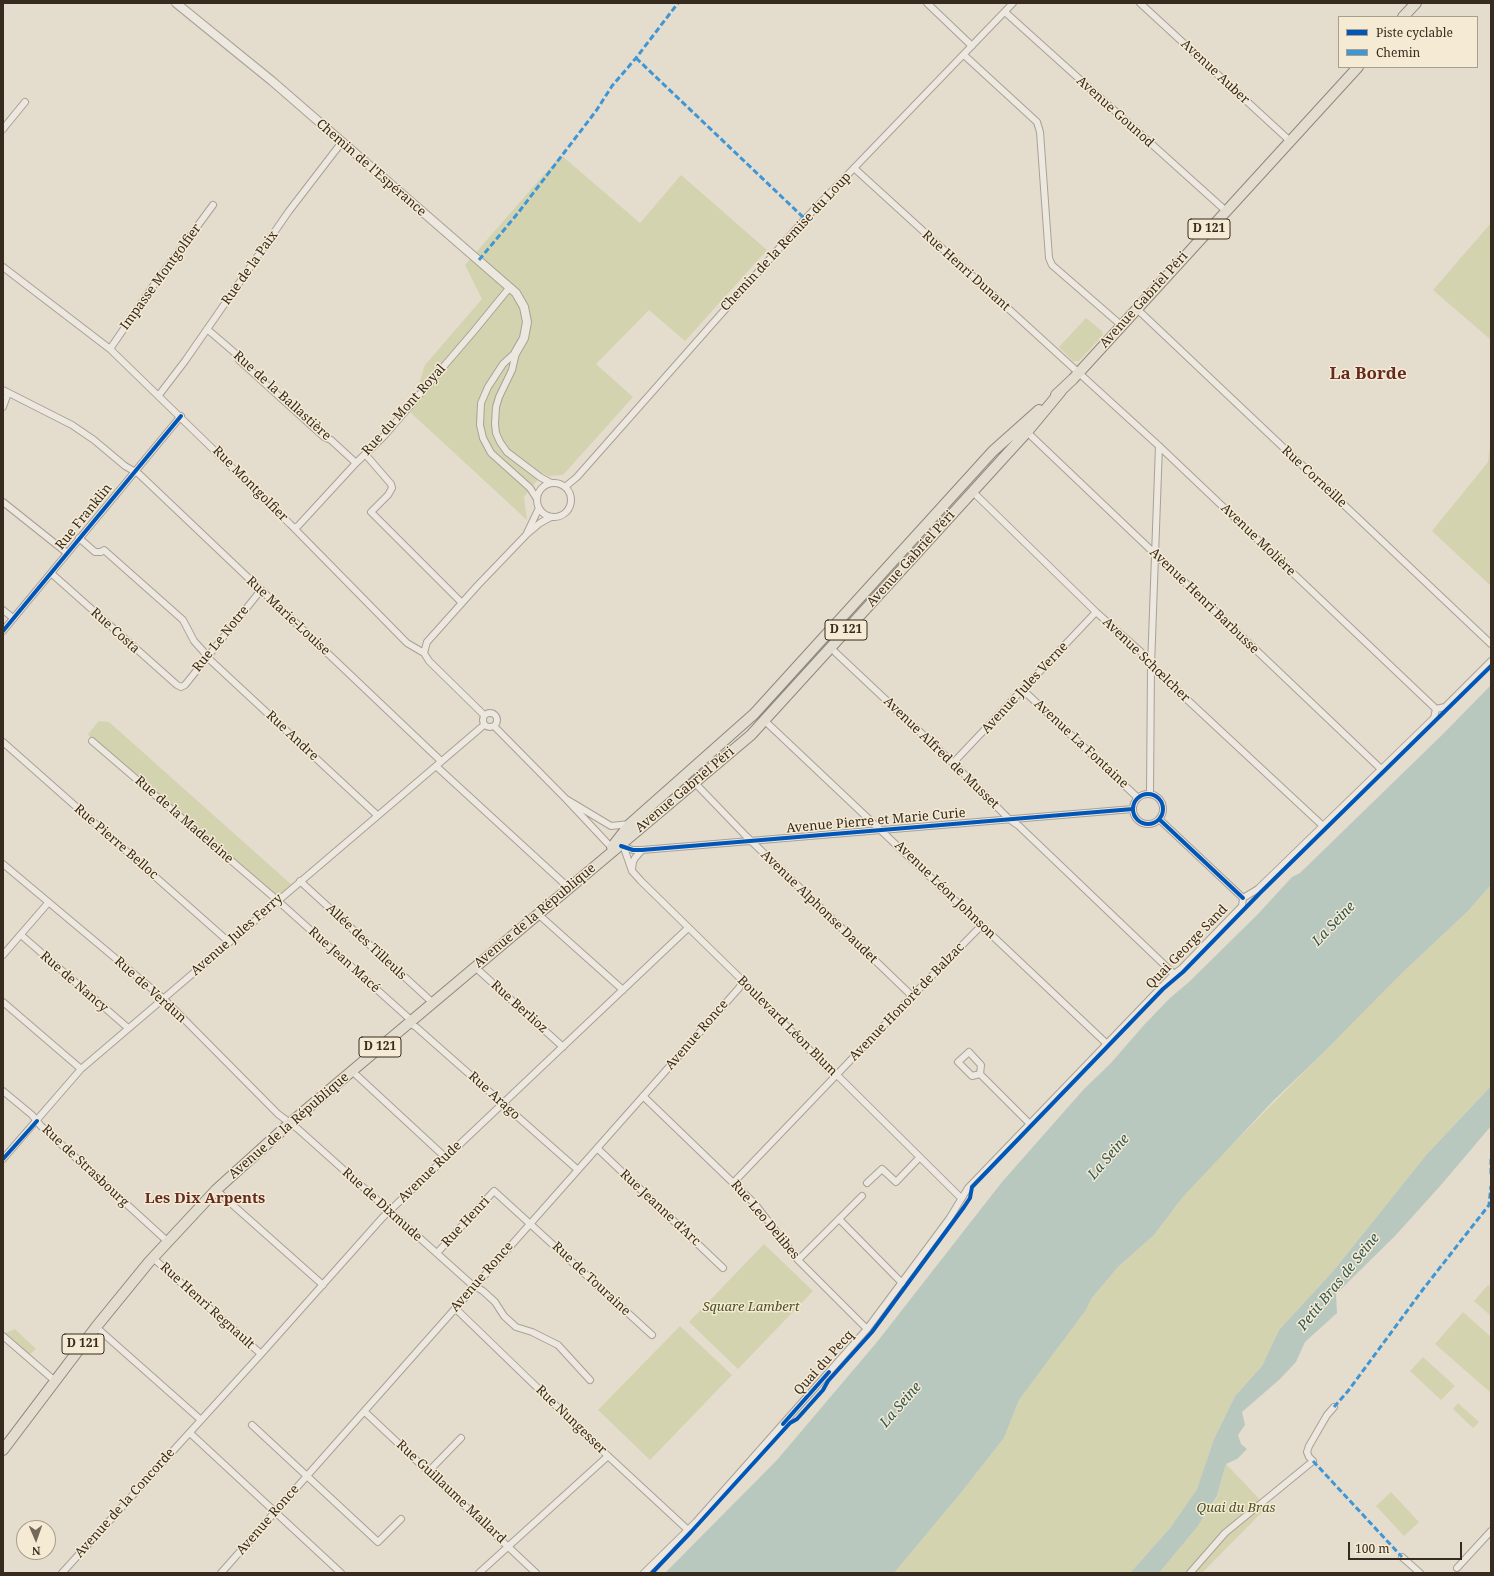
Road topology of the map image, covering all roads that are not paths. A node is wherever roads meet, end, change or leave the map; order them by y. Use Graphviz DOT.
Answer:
graph roads {
  1 [pos="176,3"];
  2 [pos="927,3"];
  3 [pos="1014,3"];
  4 [pos="1140,3"];
  5 [pos="1416,3"];
  6 [pos="1005,12"];
  7 [pos="1404,16"];
  8 [pos="972,46"];
  9 [pos="964,55"];
  10 [pos="1357,68"];
  11 [pos="25,102"];
  12 [pos="3,129"];
  13 [pos="1290,141"];
  14 [pos="342,142"];
  15 [pos="854,168"];
  16 [pos="213,205"];
  17 [pos="1226,211"];
  18 [pos="3,267"];
  19 [pos="510,287"];
  20 [pos="1137,309"];
  21 [pos="1121,325"];
  22 [pos="207,329"];
  23 [pos="110,348"];
  24 [pos="516,352"];
  25 [pos="1079,373"];
  26 [pos="6,391"];
  27 [pos="1060,391"];
  28 [pos="159,395"];
  29 [pos="3,407"];
  30 [pos="181,416"];
  31 [pos="1028,432"];
  32 [pos="1159,446"];
  33 [pos="365,454"];
  34 [pos="356,463"];
  35 [pos="135,470"];
  36 [pos="551,483"];
  37 [pos="565,487"];
  38 [pos="972,491"];
  39 [pos="537,499"];
  40 [pos="3,502"];
  41 [pos="539,508"];
  42 [pos="551,517"];
  43 [pos="294,528"];
  44 [pos="526,534"];
  45 [pos="79,538"];
  46 [pos="66,554"];
  47 [pos="1156,555"];
  48 [pos="51,573"];
  49 [pos="261,590"];
  50 [pos="462,603"];
  51 [pos="3,610"];
  52 [pos="1096,612"];
  53 [pos="13,618"];
  54 [pos="3,631"];
  55 [pos="1491,644"];
  56 [pos="831,647"];
  57 [pos="424,653"];
  58 [pos="207,657"];
  59 [pos="1491,660"];
  60 [pos="1151,666"];
  61 [pos="181,687"];
  62 [pos="1024,690"];
  63 [pos="1436,709"];
  64 [pos="484,715"];
  65 [pos="765,721"];
  66 [pos="484,725"];
  67 [pos="494,726"];
  68 [pos="92,741"];
  69 [pos="3,742"];
  70 [pos="441,761"];
  71 [pos="953,763"];
  72 [pos="436,766"];
  73 [pos="1381,769"];
  74 [pos="694,782"];
  75 [pos="1150,794"];
  76 [pos="1138,798"];
  77 [pos="566,799"];
  78 [pos="1133,810"];
  79 [pos="377,815"];
  80 [pos="1009,819"];
  81 [pos="1159,819"];
  82 [pos="630,824"];
  83 [pos="1323,826"];
  84 [pos="880,830"];
  85 [pos="752,842"];
  86 [pos="617,848"];
  87 [pos="642,850"];
  88 [pos="3,864"];
  89 [pos="632,871"];
  90 [pos="300,881"];
  91 [pos="568,888"];
  92 [pos="1243,898"];
  93 [pos="277,900"];
  94 [pos="48,903"];
  95 [pos="538,914"];
  96 [pos="981,926"];
  97 [pos="688,928"];
  98 [pos="21,935"];
  99 [pos="229,942"];
  100 [pos="3,955"];
  101 [pos="475,968"];
  102 [pos="1174,974"];
  103 [pos="743,981"];
  104 [pos="623,990"];
  105 [pos="912,996"];
  106 [pos="164,999"];
  107 [pos="3,1002"];
  108 [pos="433,1003"];
  109 [pos="411,1022"];
  110 [pos="128,1028"];
  111 [pos="1106,1044"];
  112 [pos="563,1047"];
  113 [pos="80,1069"];
  114 [pos="352,1071"];
  115 [pos="980,1074"];
  116 [pos="837,1075"];
  117 [pos="3,1091"];
  118 [pos="643,1096"];
  119 [pos="503,1104"];
  120 [pos="37,1121"];
  121 [pos="289,1124"];
  122 [pos="1030,1124"];
  123 [pos="597,1148"];
  124 [pos="446,1157"];
  125 [pos="919,1158"];
  126 [pos="3,1159"];
  127 [pos="578,1170"];
  128 [pos="734,1182"];
  129 [pos="867,1183"];
  130 [pos="216,1190"];
  131 [pos="862,1196"];
  132 [pos="961,1198"];
  133 [pos="389,1211"];
  134 [pos="839,1219"];
  135 [pos="530,1223"];
  136 [pos="167,1241"];
  137 [pos="437,1253"];
  138 [pos="153,1258"];
  139 [pos="798,1260"];
  140 [pos="723,1268"];
  141 [pos="902,1283"];
  142 [pos="322,1285"];
  143 [pos="474,1287"];
  144 [pos="455,1308"];
  145 [pos="96,1327"];
  146 [pos="867,1329"];
  147 [pos="652,1335"];
  148 [pos="3,1336"];
  149 [pos="262,1354"];
  150 [pos="590,1380"];
  151 [pos="55,1381"];
  152 [pos="1334,1407"];
  153 [pos="365,1412"];
  154 [pos="201,1420"];
  155 [pos="252,1425"];
  156 [pos="190,1433"];
  157 [pos="461,1438"];
  158 [pos="3,1450"];
  159 [pos="608,1456"];
  160 [pos="429,1471"];
  161 [pos="306,1476"];
  162 [pos="275,1512"];
  163 [pos="401,1519"];
  164 [pos="688,1530"];
  165 [pos="1491,1531"];
  166 [pos="508,1546"];
  167 [pos="1402,1557"];
  168 [pos="1457,1568"];
  169 [pos="62,1573"];
  170 [pos="221,1573"];
  171 [pos="341,1573"];
  172 [pos="479,1573"];
  173 [pos="536,1573"];
  174 [pos="644,1573"];
  175 [pos="1190,1573"];
  176 [pos="1420,1573"];
  1 -- 14 [label="street, Chemin de l'Espérance"];
  2 -- 8 [label="street"];
  3 -- 6 [label="street, Chemin de la Remise du Loup"];
  4 -- 13 [label="street, Avenue Auber"];
  5 -- 7 [label="main road"];
  6 -- 8 [label="street, Chemin de la Remise du Loup"];
  6 -- 17 [label="street, Avenue Gounod"];
  8 -- 9 [label="street, Chemin de la Remise du Loup"];
  9 -- 15 [label="street, Chemin de la Remise du Loup"];
  9 -- 21 [label="street"];
  10 -- 13 [label="main road, Avenue Gabriel Péri / D 121"];
  11 -- 12 [label="street"];
  13 -- 17 [label="main road, Avenue Gabriel Péri / D 121"];
  14 -- 19 [label="street, Chemin de l'Espérance"];
  14 -- 22 [label="street, Rue de la Paix"];
  15 -- 25 [label="street, Rue Henri Dunant"];
  15 -- 37 [label="street, Chemin de la Remise du Loup"];
  16 -- 23 [label="street, Impasse Montgolfier"];
  17 -- 20 [label="main road, Avenue Gabriel Péri / D 121"];
  18 -- 23 [label="street, Rue Montgolfier"];
  19 -- 24 [label="street, Chemin de l'Espérance"];
  19 -- 33 [label="street, Rue du Mont Royal"];
  20 -- 21 [label="main road, Avenue Gabriel Péri / D 121"];
  20 -- 55 [label="street, Rue Corneille"];
  21 -- 25 [label="main road, Avenue Gabriel Péri / D 121"];
  22 -- 28 [label="street, Rue de la Paix"];
  22 -- 34 [label="street, Rue de la Ballastière"];
  23 -- 28 [label="street, Rue Montgolfier"];
  24 -- 36 [label="street, Chemin de l'Espérance"];
  24 -- 39 [label="street, Chemin de l'Espérance"];
  25 -- 27 [label="main road, Avenue Gabriel Péri / D 121"];
  25 -- 32 [label="street, Avenue Molière"];
  26 -- 29 [label="street"];
  26 -- 35 [label="street, Rue Marie-Louise"];
  27 -- 31 [label="main road, Avenue Gabriel Péri / D 121"];
  27 -- 82 [label="main road, Avenue Gabriel Péri / D 121"];
  28 -- 30 [label="street, Rue Montgolfier"];
  30 -- 35 [label="street, Rue Franklin"];
  30 -- 43 [label="street, Rue Montgolfier"];
  31 -- 38 [label="main road, Avenue Gabriel Péri / D 121"];
  31 -- 47 [label="street, Avenue Henri Barbusse"];
  32 -- 47 [label="street"];
  32 -- 63 [label="street, Avenue Molière"];
  33 -- 34 [label="street, Rue du Mont Royal"];
  33 -- 50 [label="street"];
  34 -- 43 [label="street, Rue du Mont Royal"];
  35 -- 45 [label="street, Rue Franklin"];
  35 -- 49 [label="street, Rue Marie-Louise"];
  36 -- 37 [label="street"];
  36 -- 39 [label="street"];
  37 -- 42 [label="street"];
  38 -- 52 [label="street, Avenue Schœlcher"];
  38 -- 56 [label="main road, Avenue Gabriel Péri / D 121"];
  39 -- 41 [label="street"];
  40 -- 46 [label="street"];
  41 -- 42 [label="street"];
  41 -- 44 [label="street"];
  42 -- 44 [label="street"];
  43 -- 57 [label="street, Rue Montgolfier"];
  44 -- 50 [label="street"];
  45 -- 46 [label="street, Rue Franklin"];
  45 -- 58 [label="street, Rue Andre"];
  46 -- 48 [label="street, Rue Franklin"];
  47 -- 60 [label="street"];
  47 -- 73 [label="street, Avenue Henri Barbusse"];
  48 -- 53 [label="street, Rue Franklin"];
  48 -- 61 [label="street, Rue Costa"];
  49 -- 58 [label="street, Rue Le Notre"];
  49 -- 70 [label="street, Rue Marie-Louise"];
  50 -- 57 [label="street"];
  51 -- 53 [label="street"];
  52 -- 60 [label="street, Avenue Schœlcher"];
  52 -- 62 [label="street, Avenue Jules Verne"];
  53 -- 54 [label="street, Rue Franklin"];
  56 -- 65 [label="main road, Avenue Gabriel Péri / D 121"];
  56 -- 71 [label="street, Avenue Alfred de Musset"];
  57 -- 64 [label="street, Rue Montgolfier"];
  58 -- 61 [label="street, Rue Le Notre"];
  58 -- 79 [label="street, Rue Andre"];
  59 -- 63 [label="street, Quai George Sand"];
  60 -- 75 [label="street"];
  60 -- 83 [label="street, Avenue Schœlcher"];
  62 -- 71 [label="street, Avenue Jules Verne"];
  62 -- 76 [label="street, Avenue La Fontaine"];
  63 -- 73 [label="street, Quai George Sand"];
  64 -- 66 [label="street"];
  64 -- 67 [label="street, Rue Montgolfier"];
  65 -- 74 [label="main road, Avenue Gabriel Péri / D 121"];
  65 -- 84 [label="street, Avenue Léon Johnson"];
  66 -- 67 [label="street"];
  66 -- 70 [label="street, Avenue Jules Ferry"];
  67 -- 77 [label="street, Rue Montgolfier"];
  68 -- 93 [label="street, Rue de la Madeleine"];
  69 -- 99 [label="street, Rue Pierre Belloc"];
  70 -- 72 [label="street, Avenue Jules Ferry"];
  71 -- 80 [label="street, Avenue Alfred de Musset"];
  72 -- 79 [label="street, Avenue Jules Ferry"];
  72 -- 91 [label="street"];
  73 -- 83 [label="street, Quai George Sand"];
  74 -- 85 [label="street, Avenue Alphonse Daudet"];
  74 -- 86 [label="main road, Avenue Gabriel Péri / D 121"];
  75 -- 76 [label="street"];
  75 -- 81 [label="street"];
  76 -- 78 [label="street"];
  77 -- 82 [label="street, Rue Montgolfier"];
  77 -- 86 [label="street, Rue Montgolfier"];
  78 -- 80 [label="street, Avenue Pierre et Marie Curie"];
  78 -- 81 [label="street"];
  79 -- 90 [label="street, Avenue Jules Ferry"];
  80 -- 84 [label="street, Avenue Pierre et Marie Curie"];
  80 -- 102 [label="street, Avenue Alfred de Musset"];
  81 -- 92 [label="street"];
  82 -- 86 [label="main road, Avenue Gabriel Péri / D 121"];
  83 -- 92 [label="street, Quai George Sand"];
  84 -- 85 [label="street, Avenue Pierre et Marie Curie"];
  84 -- 96 [label="street, Avenue Léon Johnson"];
  85 -- 87 [label="street, Avenue Pierre et Marie Curie"];
  85 -- 105 [label="street, Avenue Alphonse Daudet"];
  86 -- 87 [label="street, Avenue Pierre et Marie Curie"];
  86 -- 89 [label="street, Boulevard Léon Blum"];
  86 -- 91 [label="main road, Avenue de la République / D 121"];
  87 -- 89 [label="street"];
  88 -- 94 [label="street, Rue de Verdun"];
  89 -- 97 [label="street, Boulevard Léon Blum"];
  90 -- 93 [label="street, Avenue Jules Ferry"];
  90 -- 108 [label="street, Allée des Tilleuls"];
  91 -- 95 [label="main road, Avenue de la République / D 121"];
  92 -- 102 [label="street, Quai George Sand"];
  93 -- 99 [label="street, Avenue Jules Ferry"];
  93 -- 109 [label="street, Rue Jean Macé"];
  94 -- 98 [label="street"];
  94 -- 106 [label="street, Rue de Verdun"];
  95 -- 101 [label="main road, Avenue de la République / D 121"];
  95 -- 104 [label="street"];
  96 -- 105 [label="street, Avenue Honoré de Balzac"];
  96 -- 111 [label="street, Avenue Léon Johnson"];
  97 -- 103 [label="street, Boulevard Léon Blum"];
  97 -- 104 [label="street, Avenue Rude"];
  98 -- 100 [label="street"];
  98 -- 110 [label="street, Rue de Nancy"];
  99 -- 106 [label="street, Avenue Jules Ferry"];
  101 -- 108 [label="main road, Avenue de la République / D 121"];
  101 -- 112 [label="street, Rue Berlioz"];
  102 -- 111 [label="street, Quai George Sand"];
  103 -- 116 [label="street, Boulevard Léon Blum"];
  103 -- 118 [label="street, Avenue Ronce"];
  104 -- 112 [label="street, Avenue Rude"];
  105 -- 116 [label="street, Avenue Honoré de Balzac"];
  106 -- 110 [label="street, Avenue Jules Ferry"];
  106 -- 121 [label="street, Rue de Verdun"];
  107 -- 113 [label="street"];
  108 -- 109 [label="main road, Avenue de la République / D 121"];
  109 -- 114 [label="main road, Avenue de la République / D 121"];
  109 -- 119 [label="street, Rue Arago"];
  110 -- 113 [label="street, Avenue Jules Ferry"];
  111 -- 122 [label="street, Quai George Sand"];
  112 -- 119 [label="street, Avenue Rude"];
  113 -- 120 [label="street, Avenue Jules Ferry"];
  114 -- 121 [label="main road, Avenue de la République / D 121"];
  114 -- 124 [label="street"];
  115 -- 122 [label="street"];
  116 -- 125 [label="street, Boulevard Léon Blum"];
  116 -- 128 [label="street, Avenue Honoré de Balzac"];
  117 -- 120 [label="street, Rue de Strasbourg"];
  118 -- 123 [label="street, Avenue Ronce"];
  118 -- 128 [label="street, Rue Leo Delibes"];
  119 -- 124 [label="street, Avenue Rude"];
  119 -- 127 [label="street, Rue Arago"];
  120 -- 126 [label="street, Avenue Jules Ferry"];
  120 -- 136 [label="street, Rue de Strasbourg"];
  121 -- 130 [label="main road, Avenue de la République / D 121"];
  121 -- 133 [label="street, Rue de Dixmude"];
  122 -- 132 [label="street, Quai George Sand"];
  123 -- 127 [label="street, Avenue Ronce"];
  123 -- 140 [label="street, Rue Jeanne d'Arc"];
  124 -- 133 [label="street, Avenue Rude"];
  125 -- 129 [label="street"];
  125 -- 132 [label="street, Boulevard Léon Blum"];
  127 -- 135 [label="street, Avenue Ronce"];
  128 -- 139 [label="street, Rue Leo Delibes"];
  130 -- 136 [label="main road, Avenue de la République / D 121"];
  130 -- 142 [label="street"];
  131 -- 134 [label="street"];
  132 -- 141 [label="street, Quai du Pecq"];
  133 -- 137 [label="street, Rue de Dixmude"];
  133 -- 142 [label="street, Avenue Rude"];
  134 -- 139 [label="street"];
  134 -- 141 [label="street"];
  135 -- 137 [label="street, Rue Henri"];
  135 -- 143 [label="street, Avenue Ronce"];
  135 -- 147 [label="street, Rue de Touraine"];
  136 -- 138 [label="main road, Avenue de la République / D 121"];
  137 -- 143 [label="street, Rue de Dixmude"];
  138 -- 145 [label="main road, Avenue de la République / D 121"];
  138 -- 149 [label="street, Rue Henri Regnault"];
  139 -- 146 [label="street, Rue Leo Delibes"];
  141 -- 146 [label="street, Quai du Pecq"];
  142 -- 149 [label="street, Avenue Rude"];
  143 -- 144 [label="street, Avenue Ronce"];
  143 -- 150 [label="street, Rue de Dixmude"];
  144 -- 153 [label="street, Avenue Ronce"];
  144 -- 159 [label="street, Rue Nungesser"];
  145 -- 151 [label="main road, Avenue de la République / D 121"];
  145 -- 154 [label="street"];
  146 -- 164 [label="street, Quai du Pecq"];
  148 -- 151 [label="street"];
  149 -- 154 [label="street, Avenue Rude"];
  151 -- 158 [label="main road, Avenue de la République / D 121"];
  152 -- 175 [label="street"];
  153 -- 160 [label="street, Rue Guillaume Mallard"];
  153 -- 161 [label="street, Avenue Ronce"];
  154 -- 156 [label="street, Avenue Rude"];
  155 -- 161 [label="street"];
  156 -- 162 [label="street"];
  156 -- 169 [label="street, Avenue de la Concorde"];
  157 -- 160 [label="street"];
  159 -- 164 [label="street, Rue Nungesser"];
  159 -- 166 [label="street"];
  160 -- 166 [label="street, Rue Guillaume Mallard"];
  161 -- 162 [label="street, Avenue Ronce"];
  161 -- 163 [label="street"];
  162 -- 170 [label="street, Avenue Ronce"];
  162 -- 171 [label="street"];
  164 -- 174 [label="street, Quai du Pecq"];
  165 -- 168 [label="street"];
  166 -- 172 [label="street"];
  166 -- 173 [label="street, Rue Guillaume Mallard"];
  167 -- 176 [label="street"];
}
